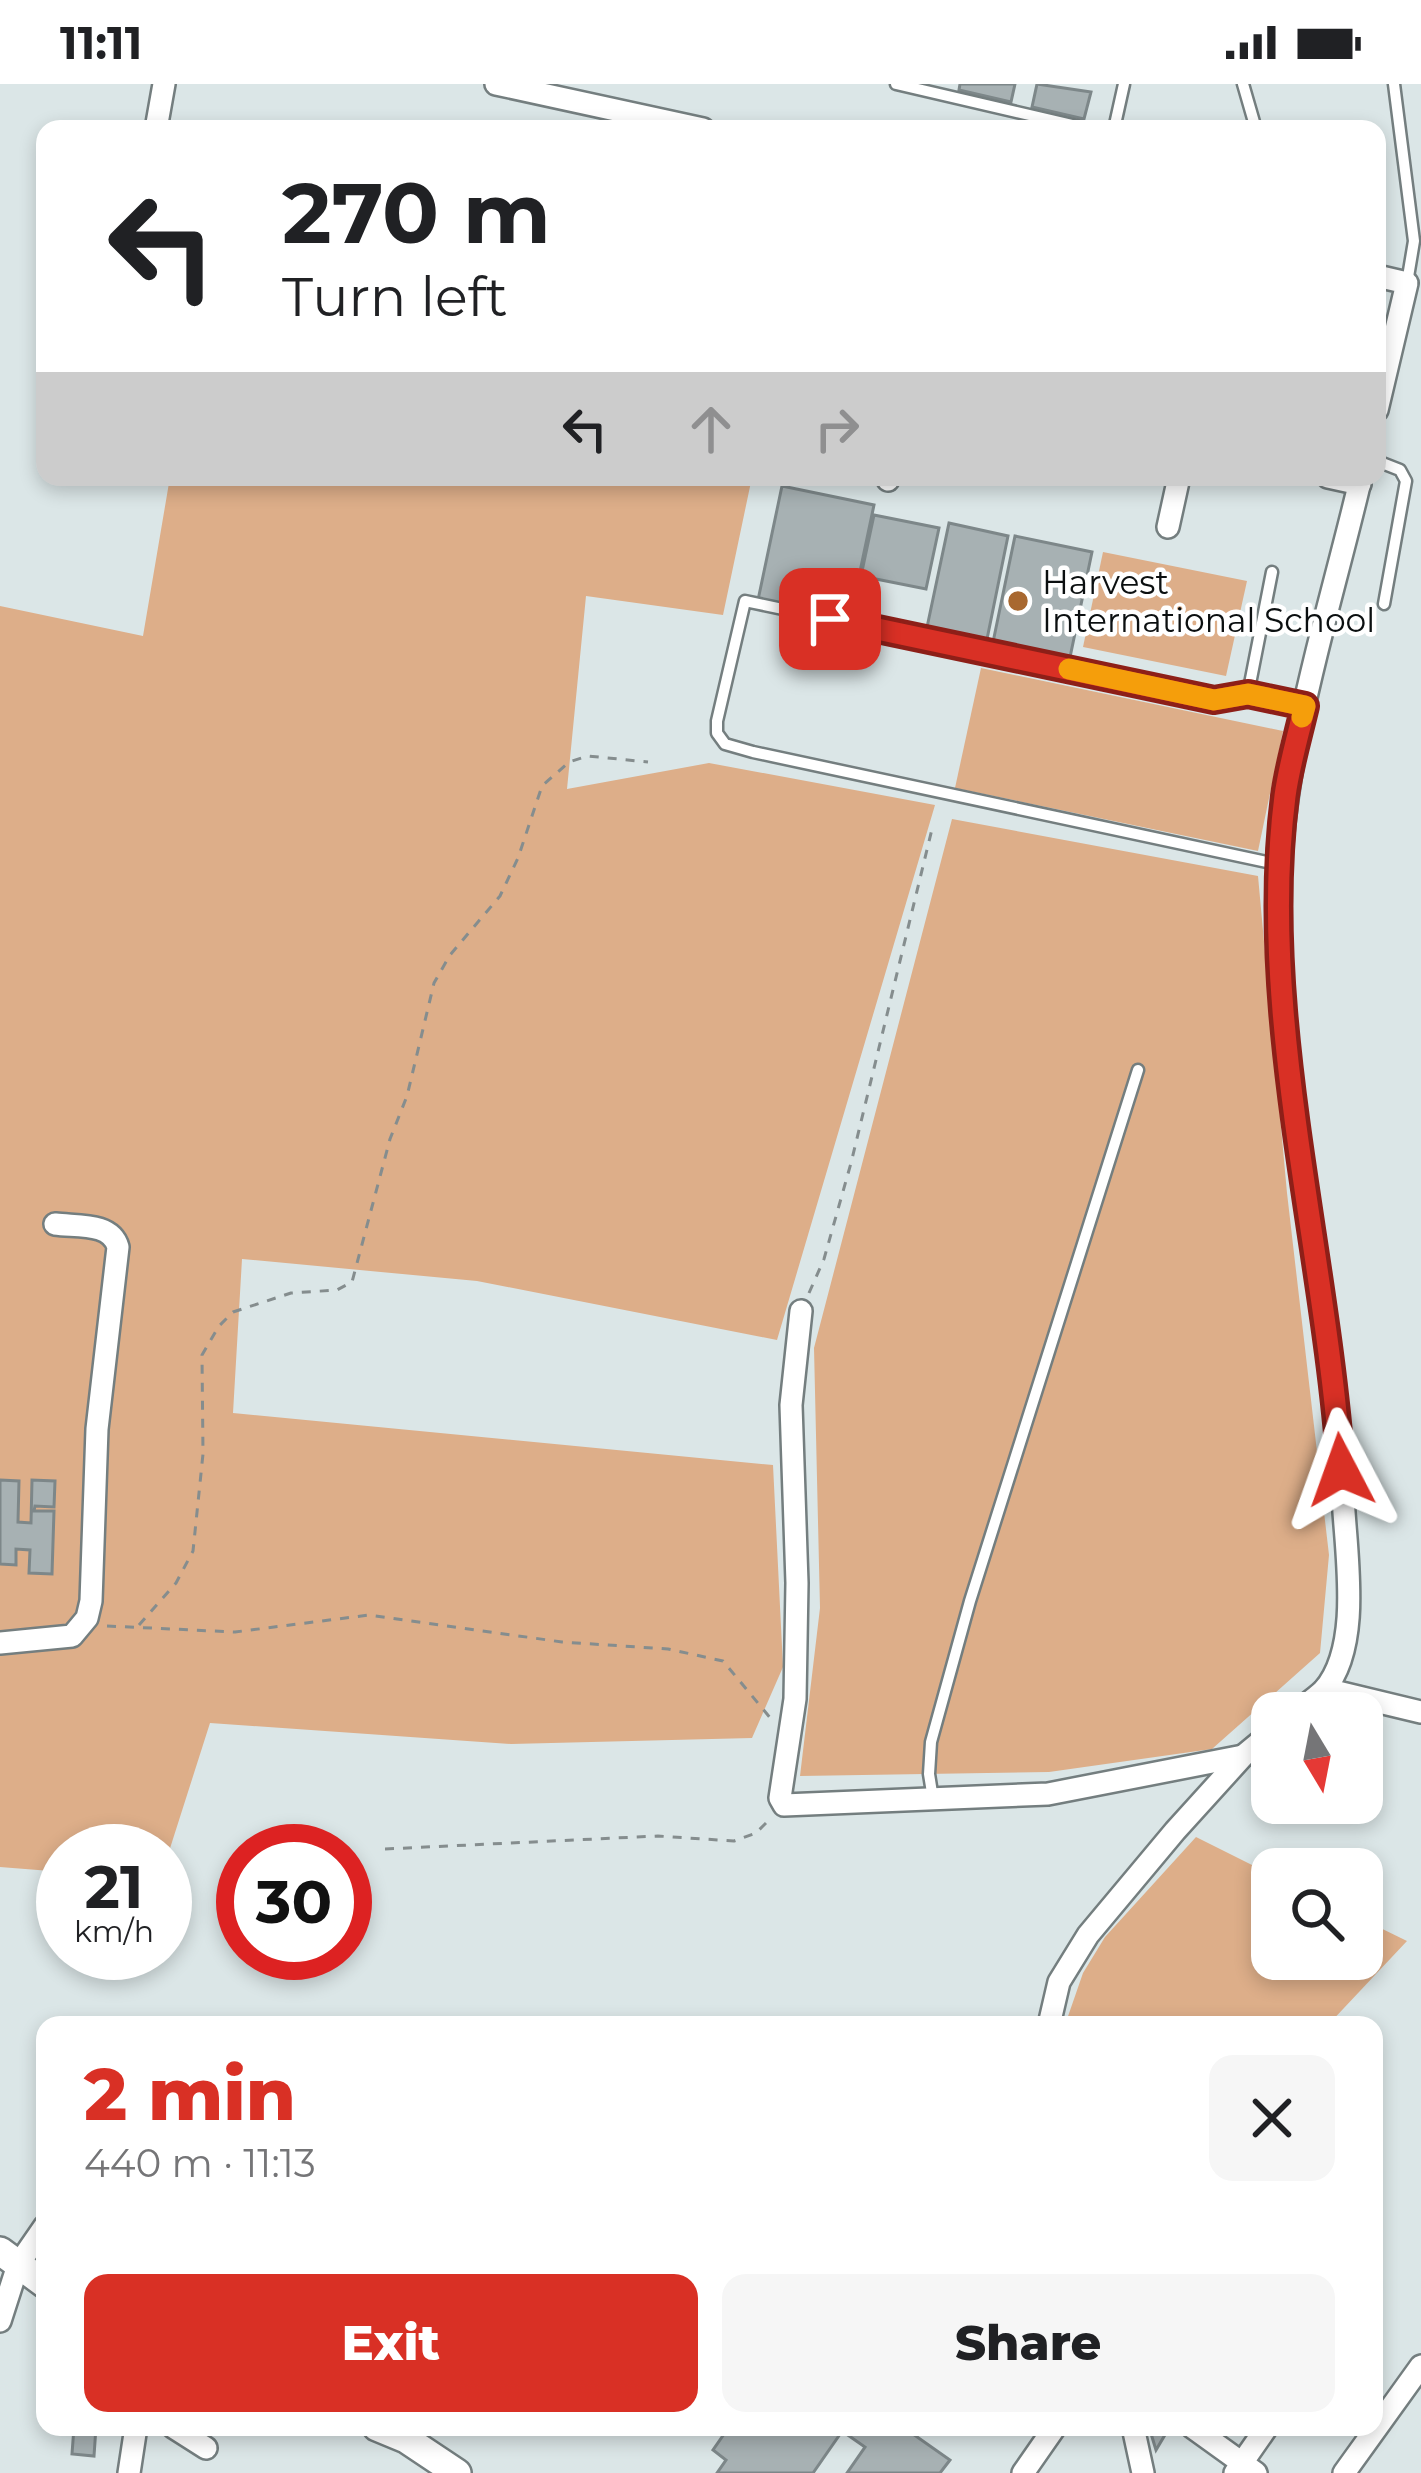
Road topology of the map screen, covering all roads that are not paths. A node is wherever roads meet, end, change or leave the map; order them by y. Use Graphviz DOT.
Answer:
graph roads {
  1 [pos="164,84"];
  2 [pos="496,84"];
  3 [pos="896,84"];
  4 [pos="1124,84"];
  5 [pos="1243,84"];
  6 [pos="1394,84"];
  7 [pos="158,120"];
  8 [pos="662,120"];
  9 [pos="1051,120"];
  10 [pos="1116,120"];
  11 [pos="1253,120"];
  12 [pos="1386,278"];
  13 [pos="1407,283"];
  14 [pos="1386,372"];
  15 [pos="1386,465"];
  16 [pos="1176,486"];
  17 [pos="1359,486"];
  18 [pos="1168,527"];
  19 [pos="1271,572"];
  20 [pos="1384,604"];
  21 [pos="1248,694"];
  22 [pos="1305,706"];
  23 [pos="1281,865"];
  24 [pos="1138,1070"];
  25 [pos="55,1224"];
  26 [pos="801,1311"];
  27 [pos="0,1643"];
  28 [pos="1324,1689"];
  29 [pos="1320,1692"];
  30 [pos="1421,1712"];
  31 [pos="1251,1750"];
  32 [pos="1244,1756"];
  33 [pos="933,1799"];
  34 [pos="1051,2016"];
  35 [pos="36,2234"];
  36 [pos="9,2258"];
  37 [pos="36,2278"];
  38 [pos="0,2321"];
  39 [pos="1421,2366"];
  40 [pos="1383,2419"];
  41 [pos="135,2436"];
  42 [pos="187,2436"];
  43 [pos="398,2436"];
  44 [pos="1049,2436"];
  45 [pos="1135,2436"];
  46 [pos="1205,2436"];
  47 [pos="1262,2436"];
  48 [pos="1371,2436"];
  49 [pos="206,2448"];
  50 [pos="1244,2470"];
  51 [pos="129,2473"];
  52 [pos="457,2473"];
  53 [pos="1023,2473"];
  54 [pos="1143,2473"];
  55 [pos="1344,2473"];
  1 -- 7 [label="street"];
  2 -- 8 [label="street"];
  3 -- 9 [label="lane"];
  4 -- 10 [label="lane"];
  5 -- 11 [label="lane"];
  6 -- 13 [label="lane"];
  12 -- 13 [label="street"];
  13 -- 14 [label="street"];
  15 -- 20 [label="lane"];
  16 -- 18 [label="street"];
  17 -- 22 [label="street"];
  19 -- 21 [label="lane"];
  21 -- 22 [label="lane"];
  21 -- 23 [label="lane"];
  22 -- 23 [label="street"];
  23 -- 28 [label="street"];
  24 -- 33 [label="lane"];
  25 -- 27 [label="street"];
  26 -- 33 [label="street"];
  28 -- 29 [label="street"];
  28 -- 30 [label="street"];
  31 -- 32 [label="street"];
  32 -- 33 [label="street"];
  32 -- 34 [label="street"];
  35 -- 36 [label="street"];
  36 -- 37 [label="street"];
  36 -- 38 [label="street"];
  39 -- 40 [label="street"];
  41 -- 51 [label="street"];
  42 -- 49 [label="street"];
  43 -- 52 [label="street"];
  44 -- 53 [label="street"];
  45 -- 54 [label="street"];
  46 -- 50 [label="street"];
  47 -- 50 [label="street"];
  48 -- 55 [label="street"];
}
